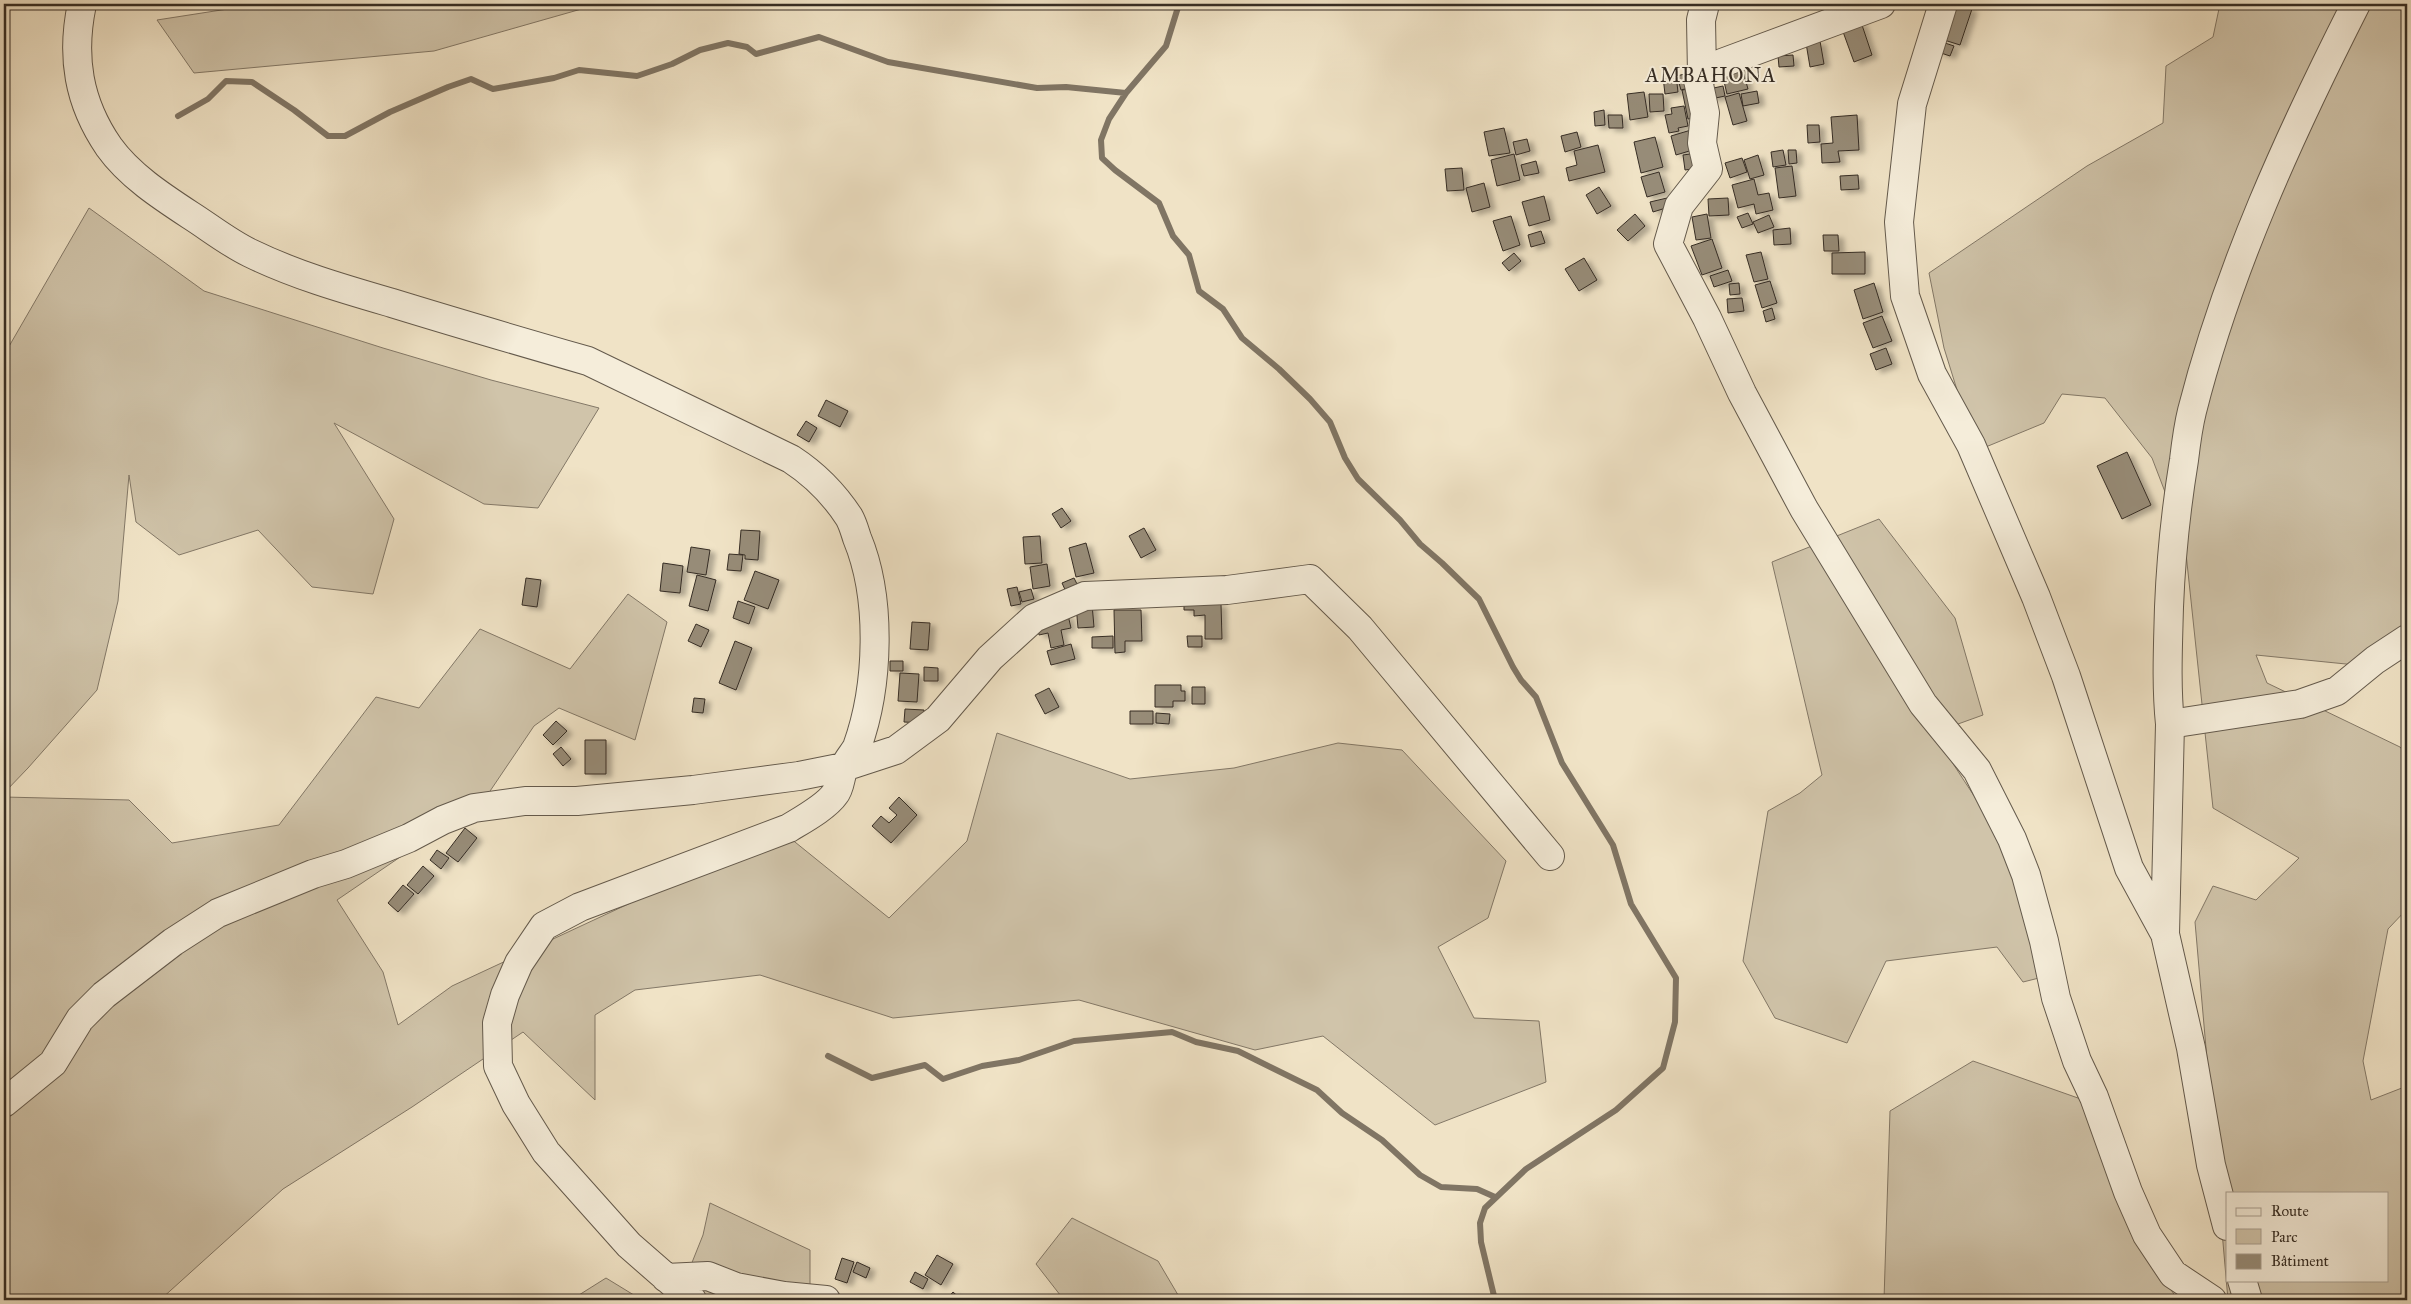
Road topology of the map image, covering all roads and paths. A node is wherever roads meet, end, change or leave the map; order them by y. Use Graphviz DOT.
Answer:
graph roads {
  1 [pos="82,4"];
  2 [pos="1705,4"];
  3 [pos="1881,4"];
  4 [pos="1943,4"];
  5 [pos="2356,4"];
  6 [pos="1702,74"];
  7 [pos="2407,639"];
  8 [pos="2170,724"];
  9 [pos="844,767"];
  10 [pos="1550,856"];
  11 [pos="2165,934"];
  12 [pos="4,1103"];
  13 [pos="2226,1222"];
  14 [pos="666,1278"];
  15 [pos="2243,1282"];
  16 [pos="692,1300"];
  17 [pos="826,1300"];
  18 [pos="2212,1300"];
  19 [pos="2248,1300"];
  1 -- 9 [label="street"];
  2 -- 6 [label="street"];
  3 -- 6 [label="street"];
  4 -- 11 [label="street"];
  5 -- 8 [label="street"];
  6 -- 18 [label="street"];
  7 -- 8 [label="street"];
  8 -- 11 [label="street"];
  9 -- 10 [label="street"];
  9 -- 12 [label="street"];
  9 -- 14 [label="street"];
  11 -- 13 [label="street"];
  14 -- 16 [label="street"];
  14 -- 17 [label="street"];
  15 -- 19 [label="street"];
}
